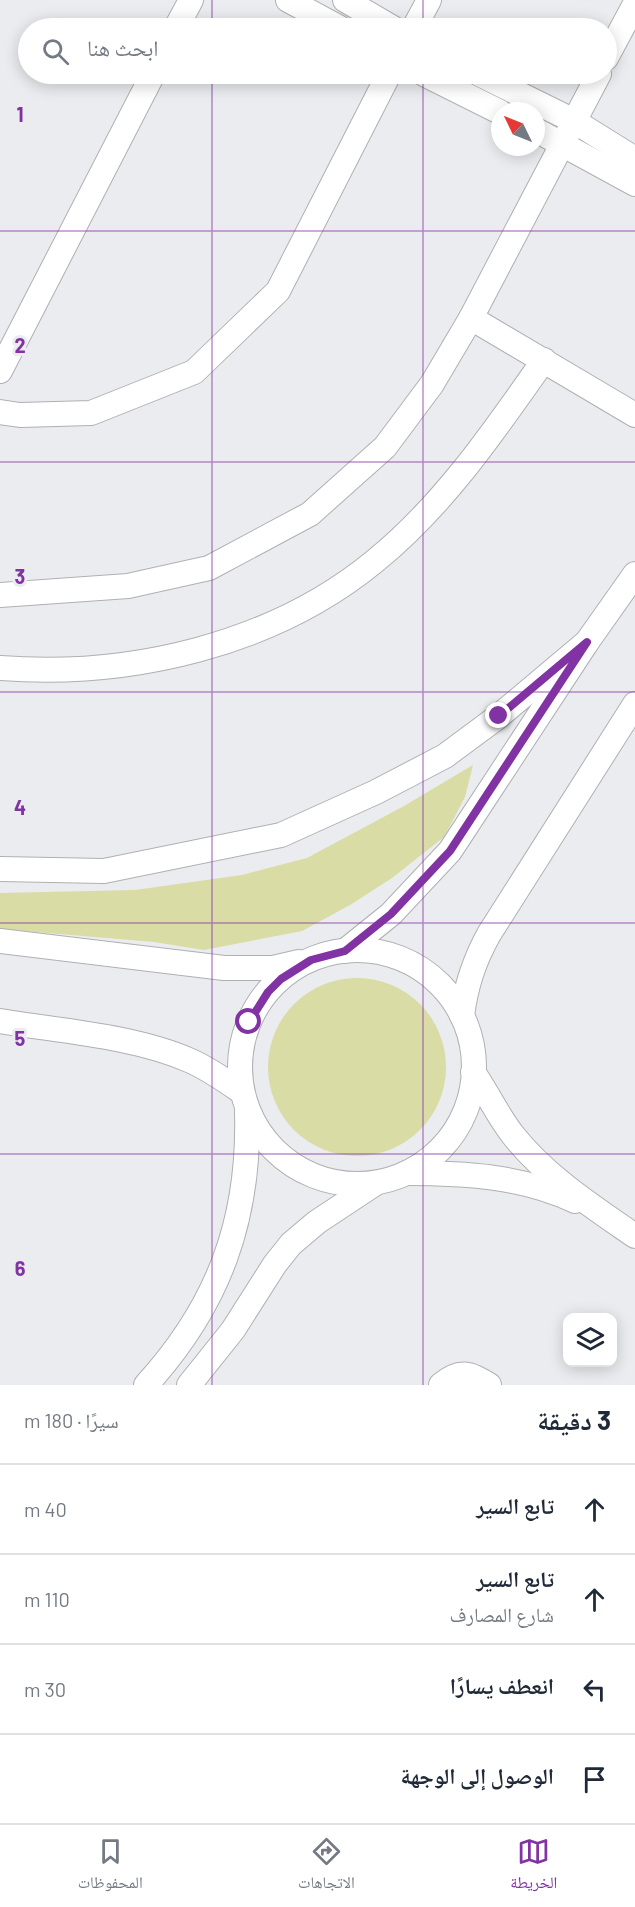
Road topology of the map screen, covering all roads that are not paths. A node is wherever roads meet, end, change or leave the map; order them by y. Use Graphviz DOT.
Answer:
graph roads {
  1 [pos="191,0"];
  2 [pos="288,0"];
  3 [pos="345,0"];
  4 [pos="429,0"];
  5 [pos="635,4"];
  6 [pos="181,18"];
  7 [pos="321,18"];
  8 [pos="376,18"];
  9 [pos="419,18"];
  10 [pos="617,38"];
  11 [pos="148,84"];
  12 [pos="384,84"];
  13 [pos="444,84"];
  14 [pos="499,84"];
  15 [pos="593,84"];
  16 [pos="491,108"];
  17 [pos="574,121"];
  18 [pos="545,134"];
  19 [pos="562,143"];
  20 [pos="635,159"];
  21 [pos="635,184"];
  22 [pos="471,318"];
  23 [pos="544,360"];
  24 [pos="0,371"];
  25 [pos="0,412"];
  26 [pos="635,415"];
  27 [pos="634,577"];
  28 [pos="0,595"];
  29 [pos="587,642"];
  30 [pos="0,668"];
  31 [pos="635,704"];
  32 [pos="0,869"];
  33 [pos="0,940"];
  34 [pos="345,951"];
  35 [pos="311,960"];
  36 [pos="462,1016"];
  37 [pos="0,1021"];
  38 [pos="473,1072"];
  39 [pos="245,1101"];
  40 [pos="407,1173"];
  41 [pos="376,1183"];
  42 [pos="599,1212"];
  43 [pos="635,1236"];
  44 [pos="147,1385"];
  45 [pos="189,1385"];
  46 [pos="441,1385"];
  47 [pos="489,1385"];
  1 -- 6 [label="street"];
  2 -- 7 [label="street"];
  3 -- 8 [label="street"];
  4 -- 9 [label="street"];
  5 -- 10 [label="street"];
  11 -- 24 [label="street"];
  12 -- 25 [label="street"];
  13 -- 16 [label="street"];
  14 -- 17 [label="street"];
  15 -- 17 [label="street"];
  17 -- 19 [label="street"];
  17 -- 20 [label="street"];
  18 -- 19 [label="street"];
  19 -- 21 [label="street"];
  19 -- 22 [label="street"];
  22 -- 23 [label="street"];
  22 -- 28 [label="street"];
  23 -- 26 [label="street"];
  23 -- 30 [label="street"];
  27 -- 29 [label="street"];
  29 -- 32 [label="street"];
  29 -- 34 [label="street"];
  31 -- 36 [label="street"];
  33 -- 35 [label="street"];
  34 -- 35 [label="street"];
  34 -- 36 [label="street"];
  35 -- 39 [label="street"];
  36 -- 38 [label="street"];
  37 -- 39 [label="street"];
  38 -- 40 [label="street"];
  38 -- 42 [label="street"];
  39 -- 41 [label="street"];
  39 -- 44 [label="street"];
  40 -- 41 [label="street"];
  40 -- 42 [label="street"];
  41 -- 45 [label="street"];
  42 -- 43 [label="street"];
  46 -- 47 [label="street"];
}
